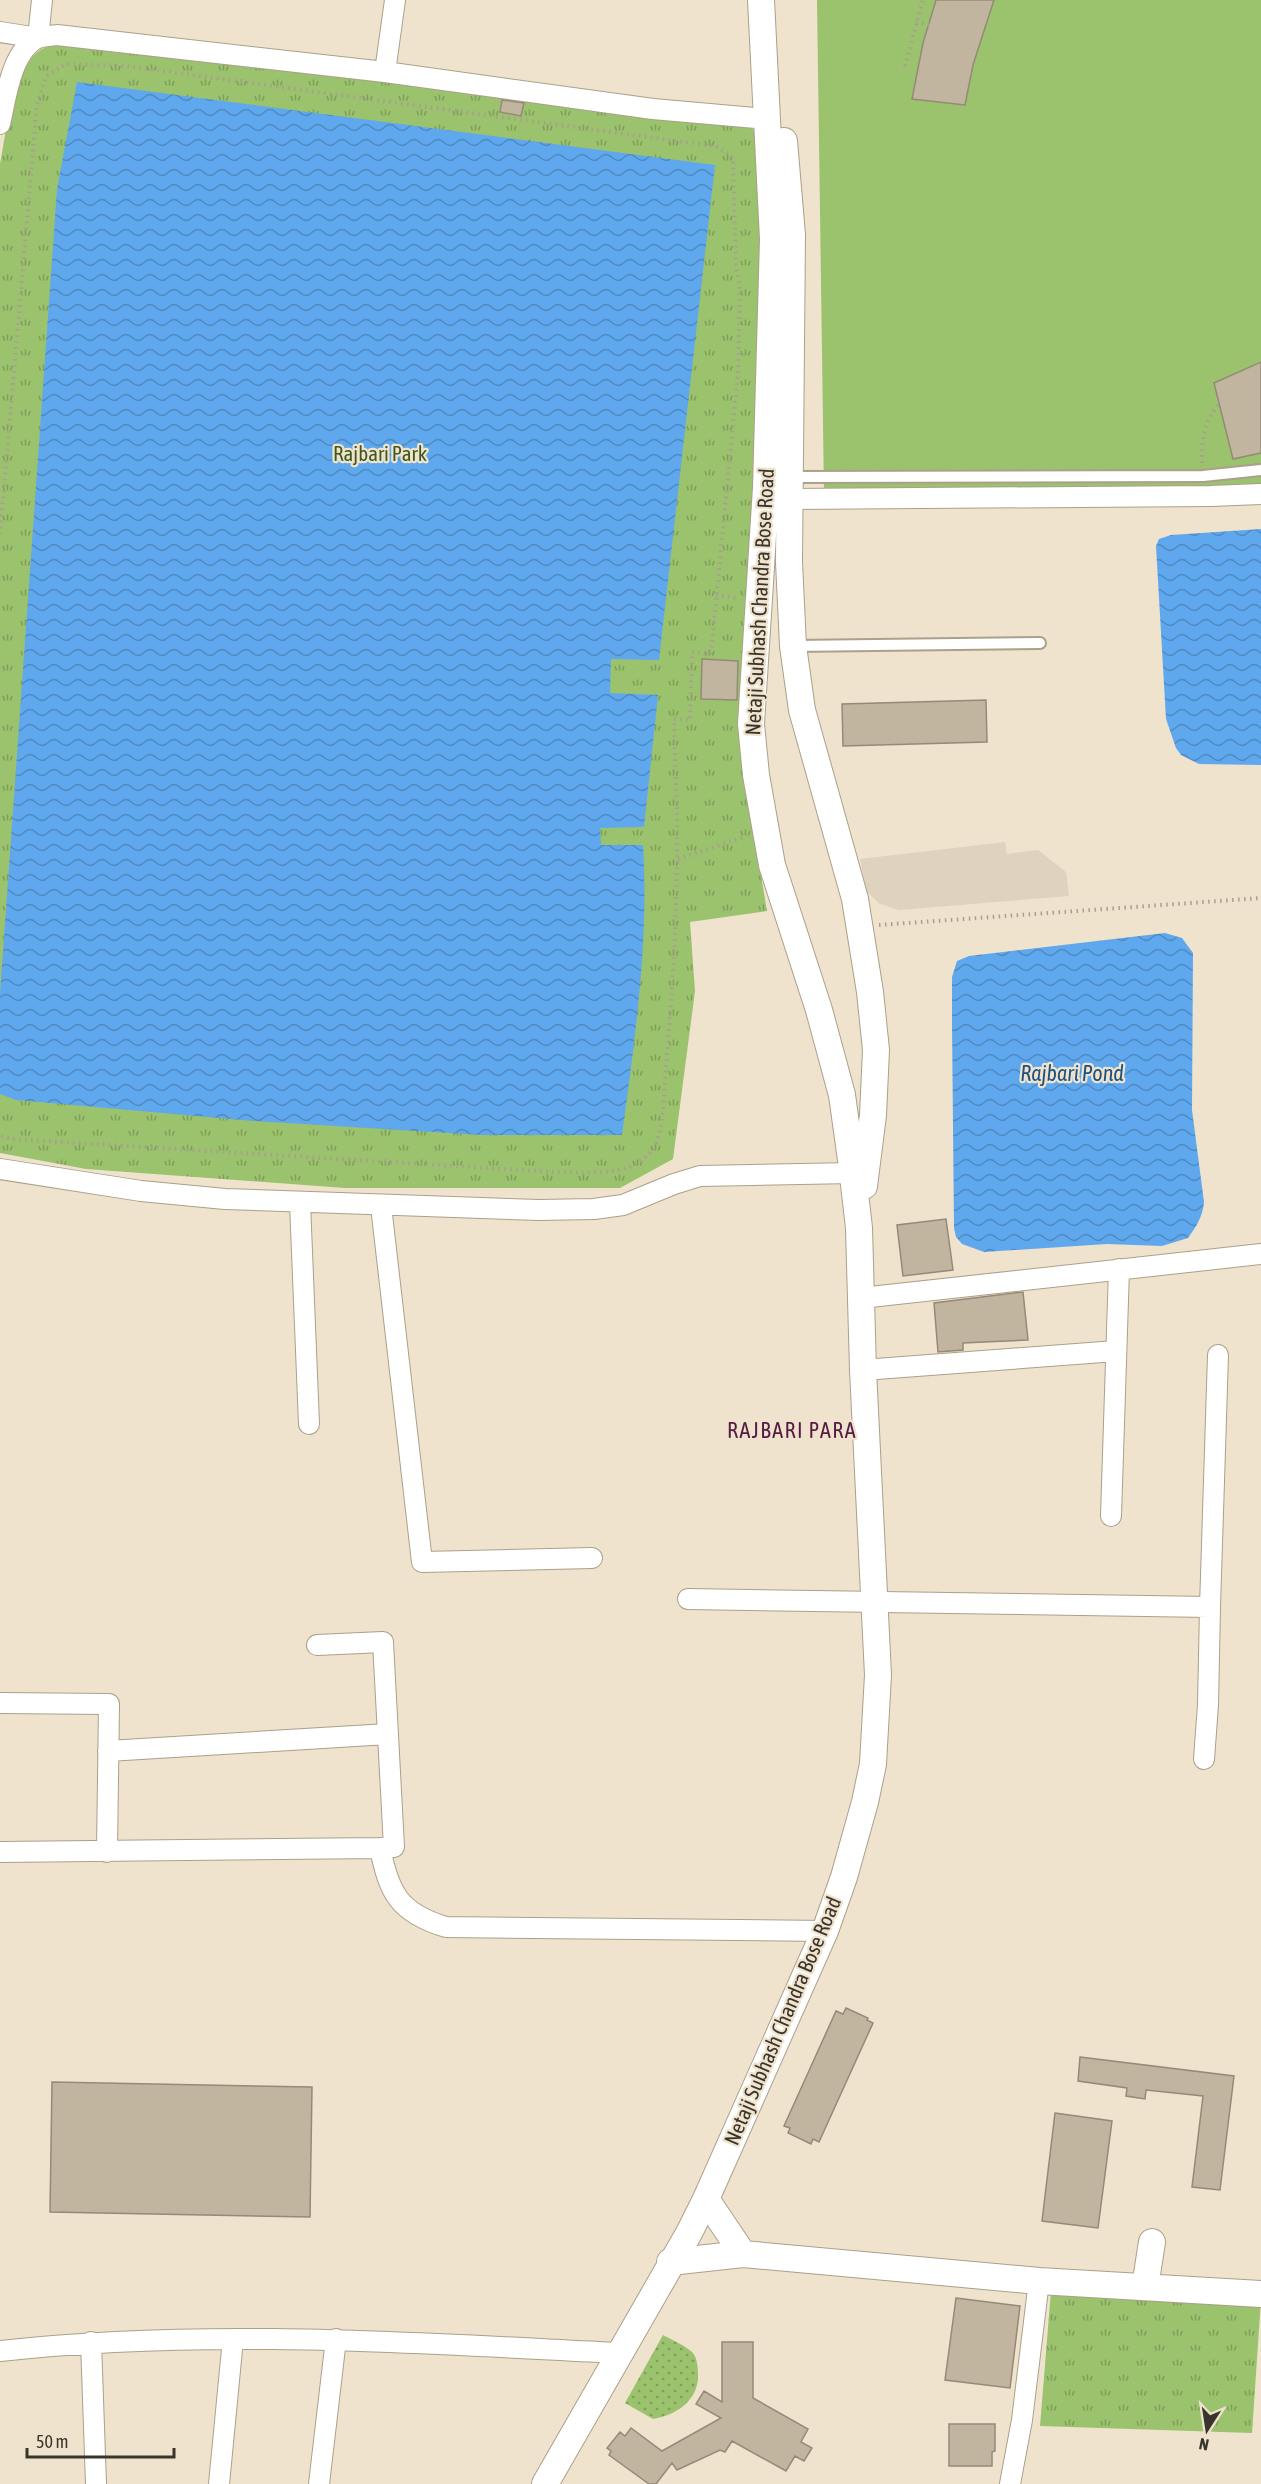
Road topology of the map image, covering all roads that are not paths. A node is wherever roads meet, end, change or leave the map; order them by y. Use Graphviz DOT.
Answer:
graph roads {
  1 [pos="42,0"];
  2 [pos="395,0"];
  3 [pos="761,0"];
  4 [pos="777,0"];
  5 [pos="0,32"];
  6 [pos="38,38"];
  7 [pos="385,72"];
  8 [pos="774,119"];
  9 [pos="0,124"];
  10 [pos="1261,470"];
  11 [pos="790,488"];
  12 [pos="1261,494"];
  13 [pos="1040,643"];
  14 [pos="793,646"];
  15 [pos="0,1169"];
  16 [pos="853,1173"];
  17 [pos="300,1203"];
  18 [pos="381,1206"];
  19 [pos="859,1228"];
  20 [pos="1261,1254"];
  21 [pos="1119,1269"];
  22 [pos="861,1298"];
  23 [pos="1116,1350"];
  24 [pos="1218,1355"];
  25 [pos="863,1370"];
  26 [pos="309,1424"];
  27 [pos="1111,1516"];
  28 [pos="592,1558"];
  29 [pos="688,1599"];
  30 [pos="876,1602"];
  31 [pos="1210,1607"];
  32 [pos="317,1645"];
  33 [pos="0,1703"];
  34 [pos="388,1734"];
  35 [pos="108,1750"];
  36 [pos="1204,1759"];
  37 [pos="380,1848"];
  38 [pos="0,1852"];
  39 [pos="107,1852"];
  40 [pos="825,1931"];
  41 [pos="706,2199"];
  42 [pos="1152,2242"];
  43 [pos="743,2254"];
  44 [pos="670,2262"];
  45 [pos="1039,2281"];
  46 [pos="1145,2287"];
  47 [pos="1261,2294"];
  48 [pos="233,2339"];
  49 [pos="336,2339"];
  50 [pos="91,2342"];
  51 [pos="0,2351"];
  52 [pos="620,2353"];
  53 [pos="96,2484"];
  54 [pos="219,2484"];
  55 [pos="319,2484"];
  56 [pos="545,2484"];
  57 [pos="1010,2484"];
  1 -- 6 [label="street"];
  2 -- 7 [label="street"];
  3 -- 8 [label="street, Netaji Subhash Chandra Bose Road"];
  4 -- 8 [label="street, Netaji Subhash Chandra Bose Road"];
  5 -- 6 [label="street"];
  6 -- 7 [label="street"];
  6 -- 9 [label="street"];
  7 -- 8 [label="street"];
  8 -- 11 [label="street, Netaji Subhash Chandra Bose Road"];
  8 -- 16 [label="street, Netaji Subhash Chandra Bose Road"];
  10 -- 11 [label="lane"];
  11 -- 12 [label="street"];
  11 -- 14 [label="street, Netaji Subhash Chandra Bose Road"];
  13 -- 14 [label="lane"];
  14 -- 19 [label="street, Netaji Subhash Chandra Bose Road"];
  15 -- 17 [label="street"];
  16 -- 18 [label="street"];
  16 -- 19 [label="street, Netaji Subhash Chandra Bose Road"];
  17 -- 18 [label="street"];
  17 -- 26 [label="street"];
  18 -- 28 [label="street"];
  19 -- 22 [label="street, Netaji Subhash Chandra Bose Road"];
  20 -- 21 [label="street"];
  21 -- 22 [label="street"];
  21 -- 23 [label="street"];
  22 -- 25 [label="street, Netaji Subhash Chandra Bose Road"];
  23 -- 25 [label="street"];
  23 -- 27 [label="street"];
  24 -- 31 [label="street"];
  25 -- 30 [label="street, Netaji Subhash Chandra Bose Road"];
  29 -- 30 [label="street"];
  30 -- 31 [label="street"];
  30 -- 40 [label="street, Netaji Subhash Chandra Bose Road"];
  31 -- 36 [label="street"];
  32 -- 34 [label="street"];
  33 -- 35 [label="street"];
  34 -- 35 [label="street"];
  34 -- 37 [label="street"];
  35 -- 39 [label="street"];
  37 -- 39 [label="street"];
  37 -- 40 [label="street"];
  38 -- 39 [label="street"];
  40 -- 41 [label="street, Netaji Subhash Chandra Bose Road"];
  41 -- 43 [label="street"];
  41 -- 44 [label="street, Netaji Subhash Chandra Bose Road"];
  42 -- 46 [label="street"];
  43 -- 44 [label="street"];
  43 -- 45 [label="street"];
  44 -- 52 [label="street, Netaji Subhash Chandra Bose Road"];
  45 -- 46 [label="street"];
  45 -- 57 [label="street"];
  46 -- 47 [label="street"];
  48 -- 49 [label="street"];
  48 -- 50 [label="street"];
  48 -- 54 [label="street"];
  49 -- 52 [label="street"];
  49 -- 55 [label="street"];
  50 -- 51 [label="street"];
  50 -- 53 [label="street"];
  52 -- 56 [label="street, Netaji Subhash Chandra Bose Road"];
}
